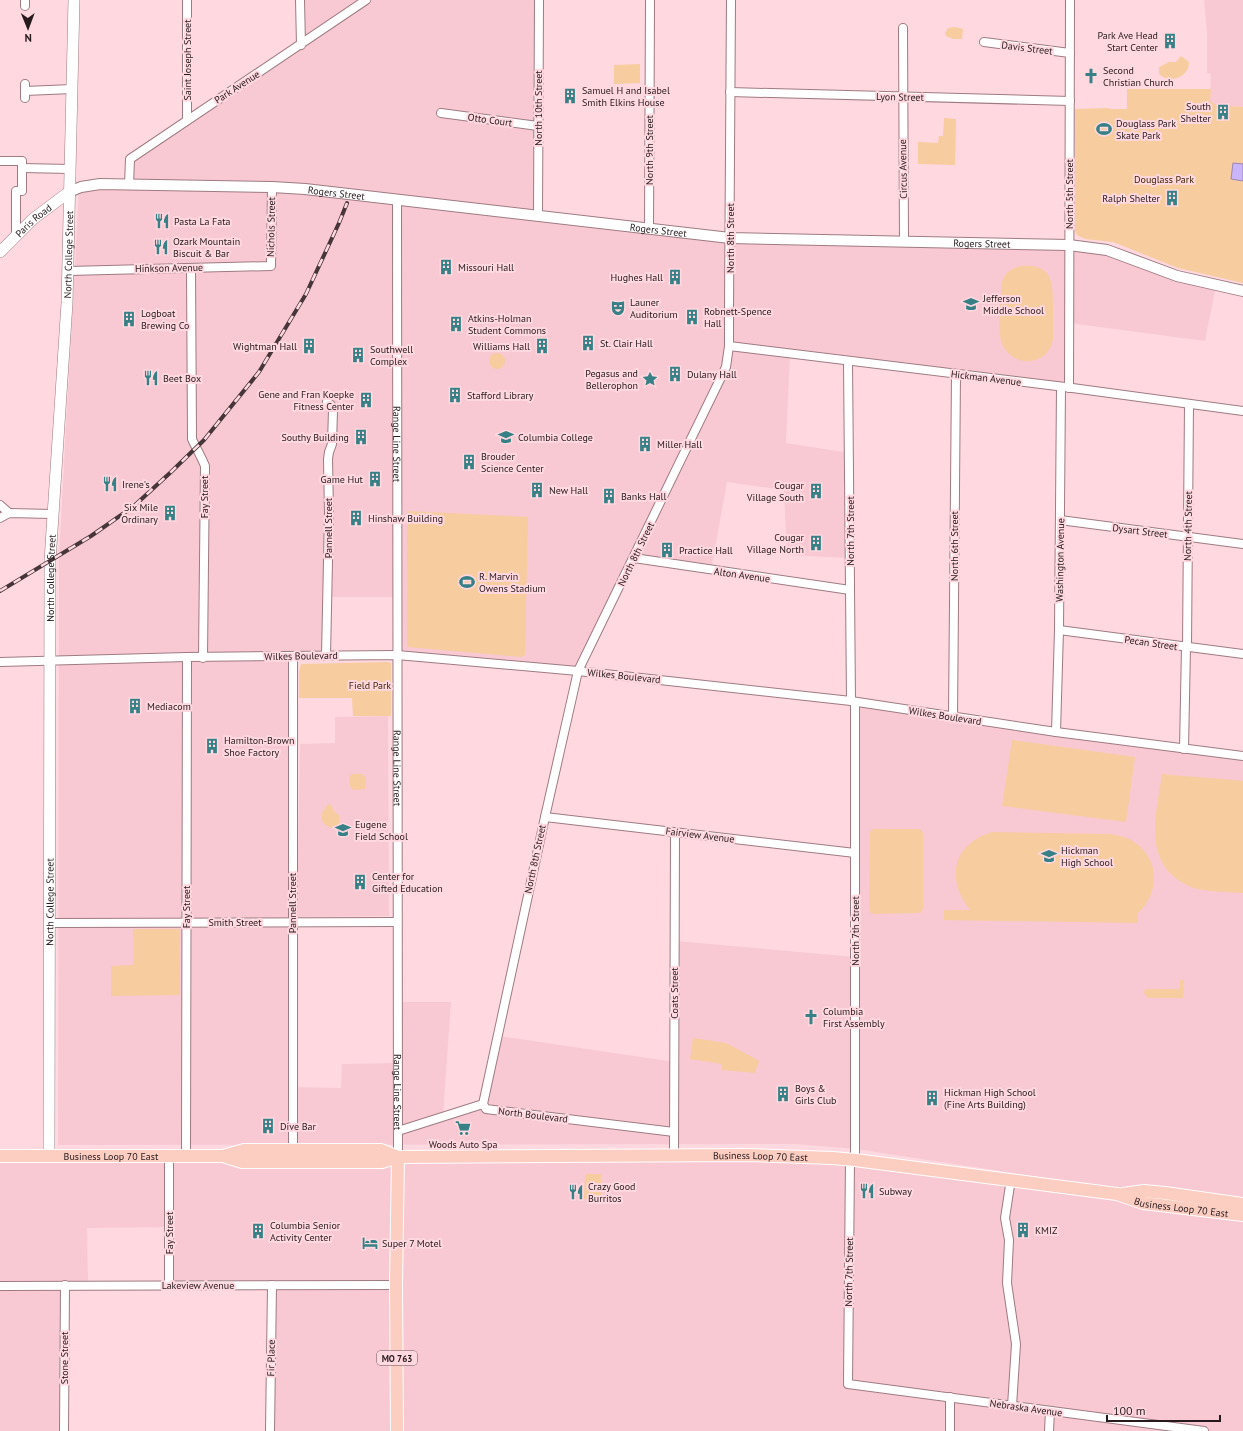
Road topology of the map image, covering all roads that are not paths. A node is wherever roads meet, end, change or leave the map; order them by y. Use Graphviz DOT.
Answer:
graph roads {
  1 [pos="74,0"];
  2 [pos="186,0"];
  3 [pos="300,0"];
  4 [pos="366,0"];
  5 [pos="539,0"];
  6 [pos="650,0"];
  7 [pos="732,0"];
  8 [pos="1070,0"];
  9 [pos="903,28"];
  10 [pos="984,42"];
  11 [pos="300,45"];
  12 [pos="1070,53"];
  13 [pos="72,89"];
  14 [pos="25,91"];
  15 [pos="730,92"];
  16 [pos="902,97"];
  17 [pos="1070,101"];
  18 [pos="441,113"];
  19 [pos="187,120"];
  20 [pos="538,126"];
  21 [pos="0,161"];
  22 [pos="22,168"];
  23 [pos="70,169"];
  24 [pos="130,185"];
  25 [pos="272,188"];
  26 [pos="69,192"];
  27 [pos="397,200"];
  28 [pos="538,216"];
  29 [pos="649,229"];
  30 [pos="16,235"];
  31 [pos="730,238"];
  32 [pos="904,241"];
  33 [pos="1069,245"];
  34 [pos="0,252"];
  35 [pos="271,266"];
  36 [pos="192,268"];
  37 [pos="68,271"];
  38 [pos="1243,292"];
  39 [pos="729,346"];
  40 [pos="848,361"];
  41 [pos="956,374"];
  42 [pos="1065,387"];
  43 [pos="327,402"];
  44 [pos="1190,404"];
  45 [pos="1243,411"];
  46 [pos="0,505"];
  47 [pos="9,513"];
  48 [pos="52,514"];
  49 [pos="0,518"];
  50 [pos="1060,520"];
  51 [pos="1187,537"];
  52 [pos="1243,544"];
  53 [pos="634,558"];
  54 [pos="850,590"];
  55 [pos="1059,630"];
  56 [pos="1186,647"];
  57 [pos="1243,654"];
  58 [pos="398,655"];
  59 [pos="293,656"];
  60 [pos="326,656"];
  61 [pos="186,658"];
  62 [pos="203,658"];
  63 [pos="50,660"];
  64 [pos="0,662"];
  65 [pos="578,671"];
  66 [pos="853,702"];
  67 [pos="953,717"];
  68 [pos="1056,732"];
  69 [pos="1184,749"];
  70 [pos="1243,756"];
  71 [pos="545,817"];
  72 [pos="675,832"];
  73 [pos="855,853"];
  74 [pos="186,922"];
  75 [pos="292,922"];
  76 [pos="397,922"];
  77 [pos="50,923"];
  78 [pos="483,1104"];
  79 [pos="398,1131"];
  80 [pos="674,1132"];
  81 [pos="293,1150"];
  82 [pos="674,1155"];
  83 [pos="0,1156"];
  84 [pos="49,1156"];
  85 [pos="169,1156"];
  86 [pos="186,1156"];
  87 [pos="223,1156"];
  88 [pos="398,1157"];
  89 [pos="852,1160"];
  90 [pos="1011,1179"];
  91 [pos="1121,1194"];
  92 [pos="1243,1204"];
  93 [pos="1243,1215"];
  94 [pos="65,1285"];
  95 [pos="169,1285"];
  96 [pos="272,1285"];
  97 [pos="0,1286"];
  98 [pos="396,1286"];
  99 [pos="848,1384"];
  100 [pos="950,1397"];
  101 [pos="1012,1406"];
  102 [pos="1050,1411"];
  103 [pos="1149,1427"];
  104 [pos="64,1431"];
  105 [pos="270,1431"];
  106 [pos="397,1431"];
  107 [pos="950,1431"];
  108 [pos="1049,1431"];
  109 [pos="1204,1431"];
  1 -- 13 [label="main road, North College Street"];
  2 -- 19 [label="street, Saint Joseph Street"];
  3 -- 11 [label="street"];
  4 -- 11 [label="street, Park Avenue"];
  5 -- 20 [label="street, North 10th Street"];
  6 -- 29 [label="street, North 9th Street"];
  7 -- 15 [label="street, North 8th Street"];
  8 -- 12 [label="street, North 5th Street"];
  9 -- 16 [label="street, Circus Avenue"];
  10 -- 12 [label="street, Davis Street"];
  11 -- 19 [label="street, Park Avenue"];
  12 -- 17 [label="street, North 5th Street"];
  13 -- 14 [label="street"];
  13 -- 23 [label="main road, North College Street"];
  15 -- 16 [label="street, Lyon Street"];
  15 -- 31 [label="street, North 8th Street"];
  16 -- 17 [label="street, Lyon Street"];
  16 -- 32 [label="street, Circus Avenue"];
  17 -- 33 [label="street, North 5th Street"];
  18 -- 20 [label="street, Otto Court"];
  19 -- 24 [label="street, Park Avenue"];
  20 -- 28 [label="street, North 10th Street"];
  21 -- 22 [label="street"];
  22 -- 23 [label="street"];
  22 -- 30 [label="street"];
  23 -- 26 [label="main road, North College Street"];
  24 -- 25 [label="street, Rogers Street"];
  24 -- 26 [label="street, Rogers Street"];
  25 -- 27 [label="street, Rogers Street"];
  25 -- 35 [label="street, Nichols Street"];
  26 -- 30 [label="main road, Paris Road"];
  26 -- 37 [label="main road, North College Street"];
  27 -- 28 [label="street, Rogers Street"];
  27 -- 58 [label="street, Range Line Street"];
  28 -- 29 [label="street, Rogers Street"];
  29 -- 31 [label="street, Rogers Street"];
  30 -- 34 [label="main road, Paris Road"];
  31 -- 32 [label="street, Rogers Street"];
  31 -- 39 [label="street, North 8th Street"];
  32 -- 33 [label="street, Rogers Street"];
  33 -- 38 [label="street, Rogers Street"];
  33 -- 42 [label="street, North 5th Street"];
  35 -- 36 [label="street, Hinkson Avenue"];
  36 -- 37 [label="street, Hinkson Avenue"];
  36 -- 62 [label="street, Fay Street"];
  37 -- 48 [label="main road, North College Street"];
  39 -- 40 [label="street, Hickman Avenue"];
  39 -- 53 [label="street, North 8th Street"];
  40 -- 41 [label="street, Hickman Avenue"];
  40 -- 54 [label="street, North 7th Street"];
  41 -- 42 [label="street, Hickman Avenue"];
  41 -- 67 [label="street, North 6th Street"];
  42 -- 44 [label="street, Hickman Avenue"];
  42 -- 50 [label="street, Washington Avenue"];
  43 -- 60 [label="street, Pannell Street"];
  44 -- 45 [label="street, Hickman Avenue"];
  44 -- 51 [label="street, North 4th Street"];
  46 -- 47 [label="street"];
  47 -- 48 [label="street"];
  47 -- 49 [label="street"];
  48 -- 63 [label="main road, North College Street"];
  50 -- 51 [label="street, Dysart Street"];
  50 -- 55 [label="street, Washington Avenue"];
  51 -- 52 [label="street, Dysart Street"];
  51 -- 56 [label="street, North 4th Street"];
  53 -- 54 [label="street, Alton Avenue"];
  53 -- 65 [label="street, North 8th Street"];
  54 -- 66 [label="street, North 7th Street"];
  55 -- 56 [label="street, Pecan Street"];
  55 -- 68 [label="street, Washington Avenue"];
  56 -- 57 [label="street, Pecan Street"];
  56 -- 69 [label="street, North 4th Street"];
  58 -- 60 [label="street, Wilkes Boulevard"];
  58 -- 65 [label="street, Wilkes Boulevard"];
  58 -- 76 [label="street, Range Line Street"];
  59 -- 60 [label="street, Wilkes Boulevard"];
  59 -- 62 [label="street, Wilkes Boulevard"];
  59 -- 75 [label="street, Pannell Street"];
  61 -- 62 [label="street, Wilkes Boulevard"];
  61 -- 63 [label="street, Wilkes Boulevard"];
  61 -- 74 [label="street, Fay Street"];
  63 -- 64 [label="street, Wilkes Boulevard"];
  63 -- 77 [label="main road, North College Street"];
  65 -- 66 [label="street, Wilkes Boulevard"];
  65 -- 71 [label="street, North 8th Street"];
  66 -- 67 [label="street, Wilkes Boulevard"];
  66 -- 73 [label="street, North 7th Street"];
  67 -- 68 [label="street, Wilkes Boulevard"];
  68 -- 69 [label="street, Wilkes Boulevard"];
  69 -- 70 [label="street, Wilkes Boulevard"];
  71 -- 72 [label="street, Fairview Avenue"];
  71 -- 78 [label="street, North 8th Street"];
  72 -- 73 [label="street, Fairview Avenue"];
  72 -- 80 [label="street, Coats Street"];
  73 -- 89 [label="street, North 7th Street"];
  74 -- 75 [label="street, Smith Street"];
  74 -- 77 [label="street, Smith Street"];
  74 -- 86 [label="street, Fay Street"];
  75 -- 76 [label="street, Smith Street"];
  75 -- 81 [label="street, Pannell Street"];
  76 -- 79 [label="street, Range Line Street"];
  77 -- 84 [label="main road, North College Street"];
  78 -- 79 [label="street"];
  78 -- 80 [label="street, North Boulevard"];
  79 -- 88 [label="street, Range Line Street"];
  80 -- 82 [label="street, Coats Street"];
  81 -- 87 [label="main road, Business Loop 70 East"];
  81 -- 88 [label="main road, Business Loop 70 East"];
  82 -- 88 [label="main road, Business Loop 70 East"];
  82 -- 89 [label="main road, Business Loop 70 East"];
  83 -- 84 [label="main road, Business Loop 70 East"];
  84 -- 85 [label="main road, Business Loop 70 East"];
  85 -- 86 [label="main road, Business Loop 70 East"];
  85 -- 95 [label="street, Fay Street"];
  86 -- 87 [label="main road, Business Loop 70 East"];
  87 -- 88 [label="main road, Business Loop 70 East"];
  88 -- 98 [label="main road, Range Line Street / MO 763"];
  89 -- 90 [label="main road, Business Loop 70 East"];
  89 -- 99 [label="street, North 7th Street"];
  90 -- 91 [label="main road, Business Loop 70 East"];
  90 -- 101 [label="street"];
  91 -- 92 [label="main road, Business Loop 70 East"];
  91 -- 93 [label="main road, Business Loop 70 East"];
  94 -- 95 [label="street, Lakeview Avenue"];
  94 -- 97 [label="street, Lakeview Avenue"];
  94 -- 104 [label="street, Stone Street"];
  95 -- 96 [label="street, Lakeview Avenue"];
  96 -- 98 [label="street, Lakeview Avenue"];
  96 -- 105 [label="street, Fir Place"];
  98 -- 106 [label="main road, Range Line Street / MO 763"];
  99 -- 100 [label="street, Nebraska Avenue"];
  100 -- 101 [label="street, Nebraska Avenue"];
  100 -- 107 [label="street"];
  101 -- 102 [label="street, Nebraska Avenue"];
  102 -- 103 [label="street, Nebraska Avenue"];
  102 -- 108 [label="street"];
  103 -- 109 [label="street, Nebraska Avenue"];
}
